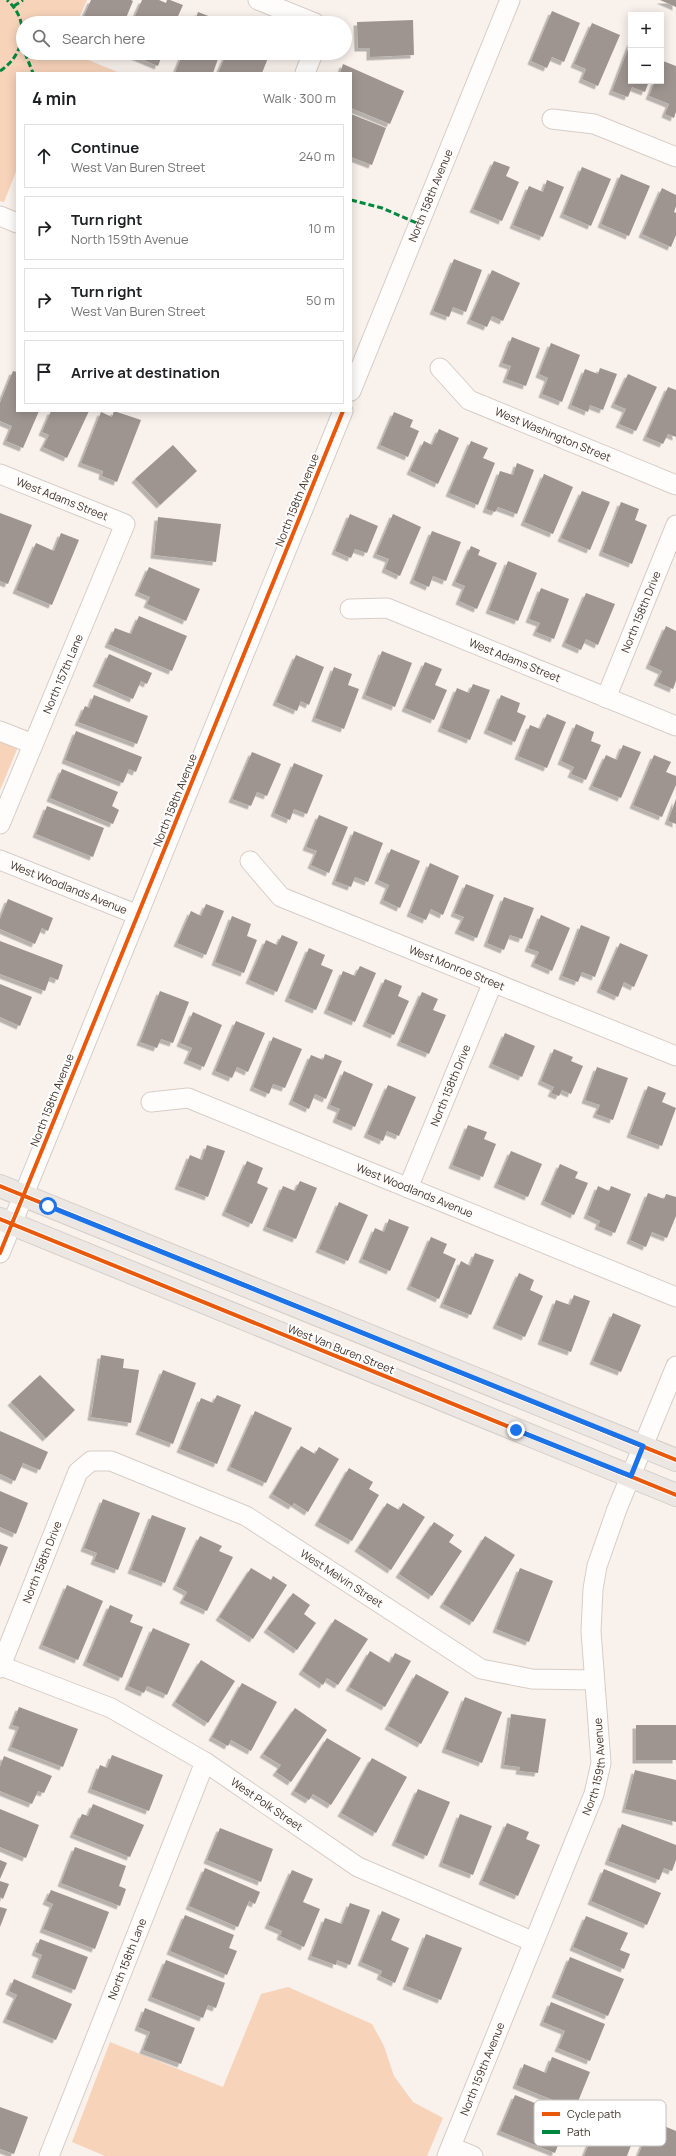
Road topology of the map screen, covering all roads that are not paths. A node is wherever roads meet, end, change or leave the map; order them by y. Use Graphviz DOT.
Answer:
graph roads {
  1 [pos="258,0"];
  2 [pos="510,0"];
  3 [pos="298,16"];
  4 [pos="310,60"];
  5 [pos="305,72"];
  6 [pos="552,119"];
  7 [pos="676,157"];
  8 [pos="0,216"];
  9 [pos="16,223"];
  10 [pos="440,368"];
  11 [pos="352,389"];
  12 [pos="343,412"];
  13 [pos="0,474"];
  14 [pos="676,485"];
  15 [pos="125,524"];
  16 [pos="676,525"];
  17 [pos="350,609"];
  18 [pos="606,698"];
  19 [pos="676,726"];
  20 [pos="0,731"];
  21 [pos="33,744"];
  22 [pos="0,824"];
  23 [pos="0,860"];
  24 [pos="250,861"];
  25 [pos="138,915"];
  26 [pos="493,982"];
  27 [pos="676,1056"];
  28 [pos="151,1102"];
  29 [pos="0,1186"];
  30 [pos="408,1188"];
  31 [pos="23,1196"];
  32 [pos="6,1221"];
  33 [pos="0,1253"];
  34 [pos="676,1297"];
  35 [pos="676,1366"];
  36 [pos="643,1446"];
  37 [pos="676,1460"];
  38 [pos="91,1461"];
  39 [pos="631,1476"];
  40 [pos="676,1495"];
  41 [pos="0,1667"];
  42 [pos="594,1680"];
  43 [pos="205,1762"];
  44 [pos="534,1942"];
  45 [pos="449,2151"];
  46 [pos="49,2156"];
  47 [pos="474,2156"];
  1 -- 3 [label="street"];
  2 -- 11 [label="street, North 158th Avenue"];
  4 -- 5 [label="street"];
  6 -- 7 [label="street"];
  8 -- 9 [label="street"];
  10 -- 14 [label="street, West Washington Street"];
  12 -- 25 [label="street, North 158th Avenue"];
  13 -- 15 [label="street, West Adams Street"];
  15 -- 21 [label="street, North 157th Lane"];
  16 -- 18 [label="street, North 158th Drive"];
  17 -- 18 [label="street, West Adams Street"];
  18 -- 19 [label="street, West Adams Street"];
  20 -- 21 [label="street"];
  21 -- 22 [label="street, North 157th Lane"];
  23 -- 25 [label="street, West Woodlands Avenue"];
  24 -- 26 [label="street, West Monroe Street"];
  25 -- 31 [label="street, North 158th Avenue"];
  26 -- 27 [label="street, West Monroe Street"];
  26 -- 30 [label="street, North 158th Drive"];
  28 -- 30 [label="street, West Woodlands Avenue"];
  29 -- 31 [label="main road, West Van Buren Street"];
  30 -- 34 [label="street, West Woodlands Avenue"];
  31 -- 32 [label="street, North 158th Avenue"];
  31 -- 36 [label="main road, West Van Buren Street"];
  32 -- 33 [label="street"];
  32 -- 39 [label="main road, West Van Buren Street"];
  35 -- 36 [label="street, North 159th Avenue"];
  36 -- 37 [label="main road, West Van Buren Street"];
  36 -- 39 [label="street, North 159th Avenue"];
  38 -- 41 [label="street, North 158th Drive"];
  38 -- 42 [label="street, West Melvin Street"];
  39 -- 40 [label="main road, West Van Buren Street"];
  39 -- 42 [label="street, North 159th Avenue"];
  41 -- 43 [label="street, West Polk Street"];
  42 -- 44 [label="street, North 159th Avenue"];
  43 -- 44 [label="street, West Polk Street"];
  43 -- 46 [label="street, North 158th Lane"];
  44 -- 45 [label="street, North 159th Avenue"];
  45 -- 47 [label="street"];
}
